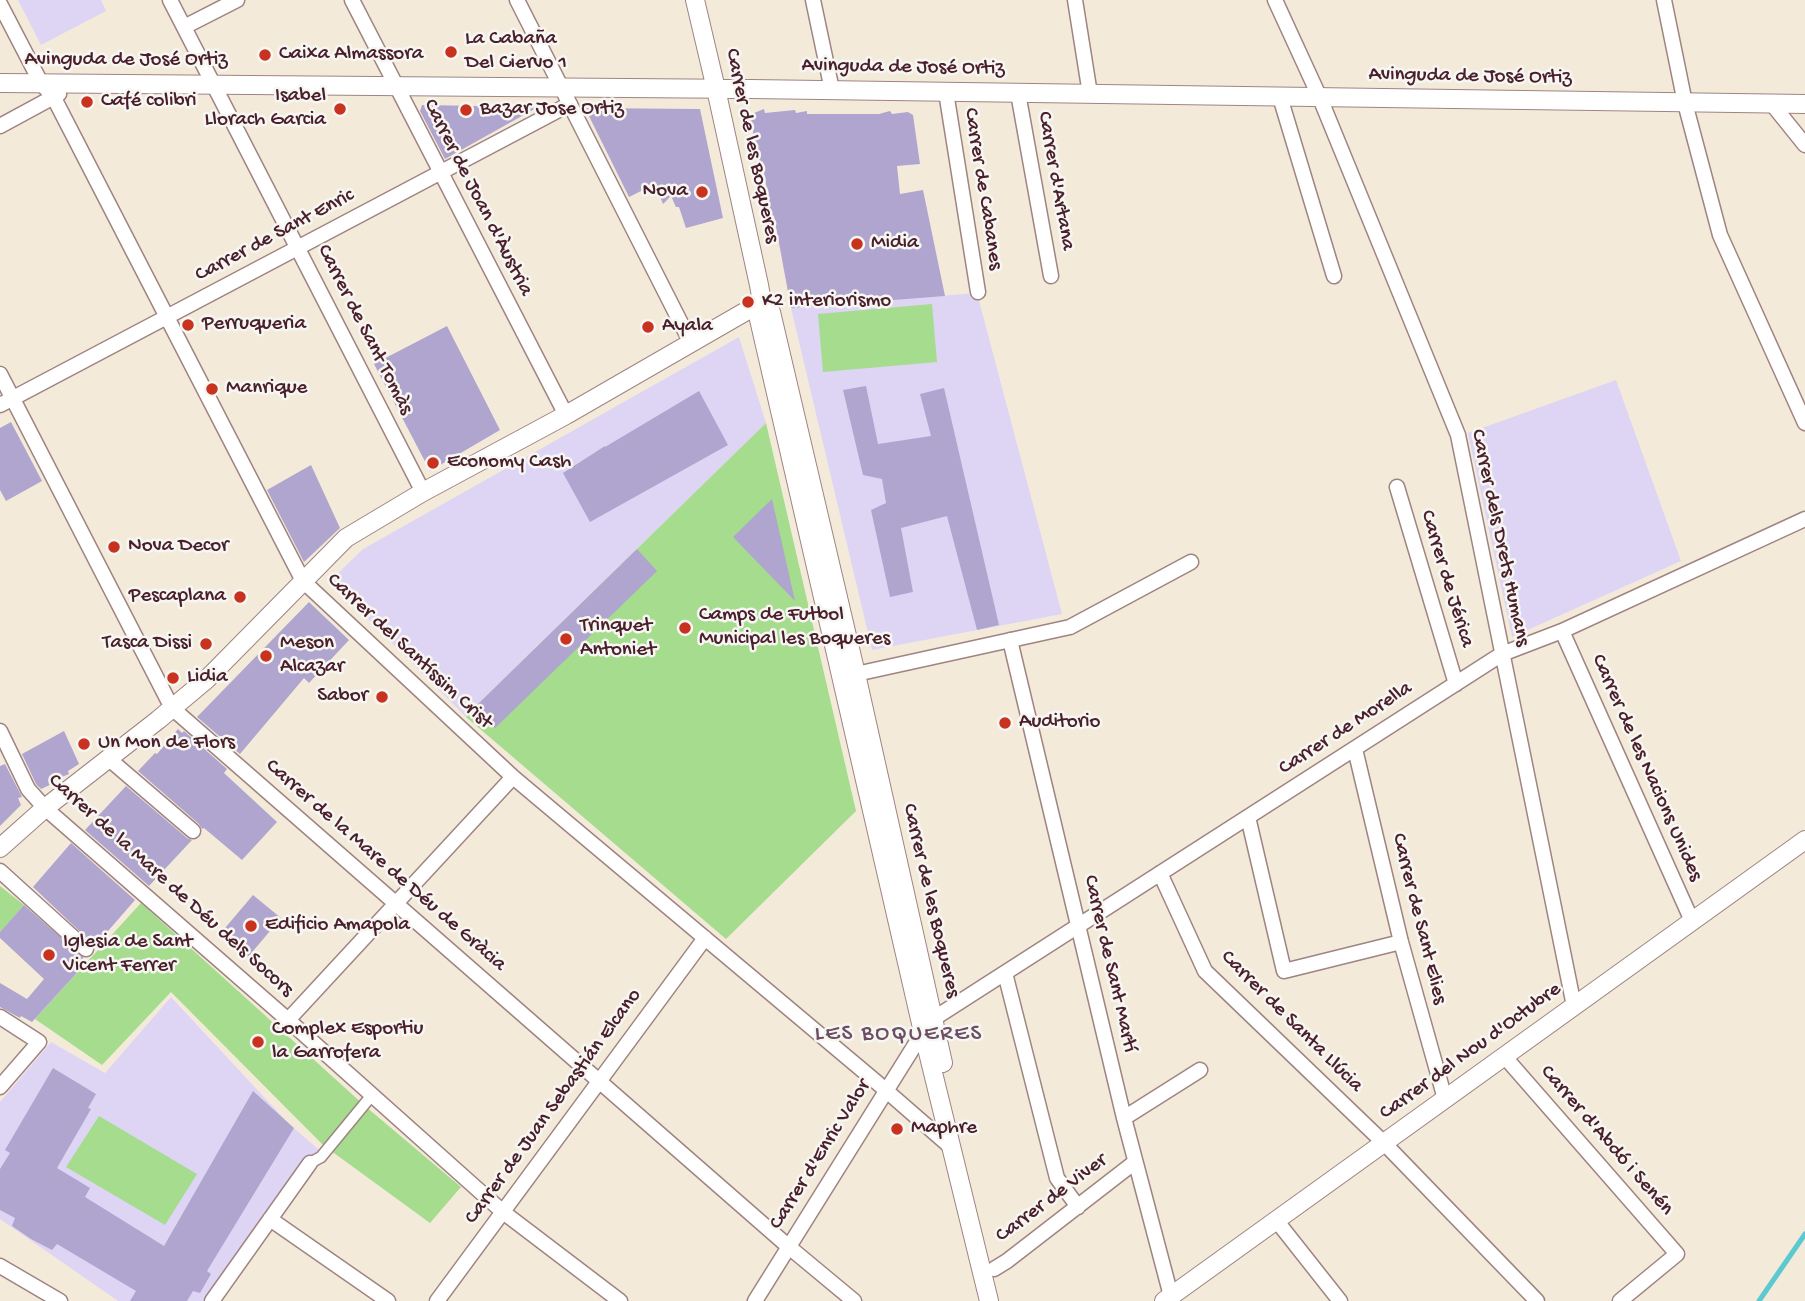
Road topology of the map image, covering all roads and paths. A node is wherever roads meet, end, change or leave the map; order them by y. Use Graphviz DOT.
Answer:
graph roads {
  1 [pos="170,0"];
  2 [pos="237,0"];
  3 [pos="352,0"];
  4 [pos="517,0"];
  5 [pos="695,0"];
  6 [pos="813,0"];
  7 [pos="1075,0"];
  8 [pos="1275,0"];
  9 [pos="1664,0"];
  10 [pos="0,4"];
  11 [pos="184,27"];
  12 [pos="0,83"];
  13 [pos="41,83"];
  14 [pos="74,83"];
  15 [pos="214,85"];
  16 [pos="396,85"];
  17 [pos="561,87"];
  18 [pos="716,89"];
  19 [pos="832,90"];
  20 [pos="946,92"];
  21 [pos="1018,93"];
  22 [pos="1090,94"];
  23 [pos="1280,97"];
  24 [pos="1320,97"];
  25 [pos="54,98"];
  26 [pos="1685,103"];
  27 [pos="570,104"];
  28 [pos="1772,104"];
  29 [pos="1805,104"];
  30 [pos="0,126"];
  31 [pos="1805,145"];
  32 [pos="440,172"];
  33 [pos="298,248"];
  34 [pos="1051,276"];
  35 [pos="1334,276"];
  36 [pos="978,292"];
  37 [pos="762,302"];
  38 [pos="167,317"];
  39 [pos="691,343"];
  40 [pos="0,374"];
  41 [pos="6,402"];
  42 [pos="566,415"];
  43 [pos="1805,423"];
  44 [pos="1397,487"];
  45 [pos="424,492"];
  46 [pos="1805,519"];
  47 [pos="1191,562"];
  48 [pos="303,581"];
  49 [pos="1562,631"];
  50 [pos="1010,640"];
  51 [pos="1502,654"];
  52 [pos="848,675"];
  53 [pos="1456,684"];
  54 [pos="173,708"];
  55 [pos="0,731"];
  56 [pos="1355,749"];
  57 [pos="109,759"];
  58 [pos="513,777"];
  59 [pos="45,808"];
  60 [pos="1248,817"];
  61 [pos="192,831"];
  62 [pos="1805,840"];
  63 [pos="0,848"];
  64 [pos="0,871"];
  65 [pos="1160,873"];
  66 [pos="396,903"];
  67 [pos="1692,921"];
  68 [pos="1079,926"];
  69 [pos="705,938"];
  70 [pos="1401,942"];
  71 [pos="86,949"];
  72 [pos="1005,973"];
  73 [pos="1574,1006"];
  74 [pos="0,1017"];
  75 [pos="288,1020"];
  76 [pos="928,1025"];
  77 [pos="1504,1056"];
  78 [pos="1200,1070"];
  79 [pos="600,1081"];
  80 [pos="0,1087"];
  81 [pos="886,1091"];
  82 [pos="372,1095"];
  83 [pos="1445,1099"];
  84 [pos="1124,1118"];
  85 [pos="1384,1143"];
  86 [pos="952,1148"];
  87 [pos="1135,1162"];
  88 [pos="310,1163"];
  89 [pos="1078,1207"];
  90 [pos="503,1212"];
  91 [pos="270,1219"];
  92 [pos="1276,1220"];
  93 [pos="789,1247"];
  94 [pos="0,1266"];
  95 [pos="994,1269"];
  96 [pos="1168,1298"];
  97 [pos="60,1301"];
  98 [pos="212,1301"];
  99 [pos="388,1301"];
  100 [pos="437,1301"];
  101 [pos="620,1301"];
  102 [pos="755,1301"];
  103 [pos="855,1301"];
  104 [pos="989,1301"];
  105 [pos="1002,1301"];
  106 [pos="1340,1301"];
  107 [pos="1537,1301"];
  108 [pos="1620,1301"];
  1 -- 11 [label="street, Carrer de Sant Tomàs"];
  2 -- 11 [label="street"];
  3 -- 16 [label="street, Carrer de Joan d'Àustria"];
  4 -- 17 [label="street"];
  5 -- 18 [label="street, Carrer de les Boqueres"];
  6 -- 19 [label="street"];
  7 -- 22 [label="street"];
  8 -- 24 [label="street, Carrer dels Drets Humans"];
  9 -- 26 [label="street"];
  10 -- 13 [label="street, Carrer del Santíssim Crist"];
  11 -- 15 [label="street, Carrer de Sant Tomàs"];
  12 -- 13 [label="street, Avinguda de José Ortiz"];
  13 -- 14 [label="street, Avinguda de José Ortiz"];
  13 -- 25 [label="street, Carrer del Santíssim Crist"];
  14 -- 15 [label="street, Avinguda de José Ortiz"];
  14 -- 25 [label="street"];
  15 -- 16 [label="street, Avinguda de José Ortiz"];
  15 -- 33 [label="street, Carrer de Sant Tomàs"];
  16 -- 17 [label="street, Avinguda de José Ortiz"];
  16 -- 32 [label="street, Carrer de Joan d'Àustria"];
  17 -- 18 [label="street, Avinguda de José Ortiz"];
  17 -- 27 [label="street"];
  18 -- 19 [label="street, Avinguda de José Ortiz"];
  18 -- 37 [label="street, Carrer de les Boqueres"];
  19 -- 20 [label="street, Avinguda de José Ortiz"];
  20 -- 21 [label="street, Avinguda de José Ortiz"];
  20 -- 36 [label="street, Carrer de Cabanes"];
  21 -- 22 [label="street, Avinguda de José Ortiz"];
  21 -- 34 [label="street, Carrer d'Artana"];
  22 -- 23 [label="street, Avinguda de José Ortiz"];
  23 -- 24 [label="street, Avinguda de José Ortiz"];
  23 -- 35 [label="street"];
  24 -- 26 [label="street, Avinguda de José Ortiz"];
  24 -- 51 [label="street, Carrer dels Drets Humans"];
  25 -- 30 [label="street"];
  25 -- 38 [label="street, Carrer del Santíssim Crist"];
  26 -- 28 [label="street, Avinguda de José Ortiz"];
  26 -- 43 [label="street"];
  27 -- 32 [label="street, Carrer de Sant Enric"];
  27 -- 39 [label="street"];
  28 -- 29 [label="street, Avinguda de José Ortiz"];
  28 -- 31 [label="street"];
  32 -- 33 [label="street, Carrer de Sant Enric"];
  32 -- 42 [label="street, Carrer de Joan d'Àustria"];
  33 -- 38 [label="street, Carrer de Sant Enric"];
  33 -- 45 [label="street, Carrer de Sant Tomàs"];
  37 -- 39 [label="street"];
  37 -- 52 [label="street, Carrer de les Boqueres"];
  38 -- 41 [label="street, Carrer de Sant Enric"];
  38 -- 48 [label="street, Carrer del Santíssim Crist"];
  39 -- 42 [label="street"];
  40 -- 41 [label="street, Carrer de la Mare de Déu de Gràcia"];
  41 -- 54 [label="street, Carrer de la Mare de Déu de Gràcia"];
  42 -- 45 [label="street"];
  44 -- 53 [label="street, Carrer de Jérica"];
  45 -- 48 [label="street"];
  46 -- 49 [label="street, Carrer de Morella"];
  47 -- 50 [label="street"];
  48 -- 54 [label="street"];
  48 -- 58 [label="street, Carrer del Santíssim Crist"];
  49 -- 51 [label="street, Carrer de Morella"];
  49 -- 67 [label="street, Carrer de les Nacions Unides"];
  50 -- 52 [label="street"];
  50 -- 68 [label="street, Carrer de Sant Martí"];
  51 -- 53 [label="street, Carrer de Morella"];
  51 -- 73 [label="street, Carrer dels Drets Humans"];
  52 -- 76 [label="street, Carrer de les Boqueres"];
  53 -- 56 [label="street, Carrer de Morella"];
  54 -- 57 [label="street"];
  54 -- 66 [label="street, Carrer de la Mare de Déu de Gràcia"];
  55 -- 59 [label="street, Carrer de la Mare de Déu dels Socors"];
  56 -- 60 [label="street, Carrer de Morella"];
  56 -- 70 [label="street, Carrer de Sant Elies"];
  57 -- 59 [label="street"];
  57 -- 61 [label="street"];
  58 -- 66 [label="street"];
  58 -- 69 [label="street, Carrer del Santíssim Crist"];
  59 -- 63 [label="street"];
  59 -- 75 [label="street, Carrer de la Mare de Déu dels Socors"];
  60 -- 65 [label="street, Carrer de Morella"];
  60 -- 70 [label="street"];
  62 -- 67 [label="street, Carrer del Nou d'Octubre"];
  64 -- 71 [label="street"];
  65 -- 68 [label="street, Carrer de Morella"];
  65 -- 85 [label="street, Carrer de Santa Llúcia"];
  66 -- 75 [label="street"];
  66 -- 79 [label="street, Carrer de la Mare de Déu de Gràcia"];
  67 -- 73 [label="street, Carrer del Nou d'Octubre"];
  68 -- 72 [label="street, Carrer de Morella"];
  68 -- 84 [label="street, Carrer de Sant Martí"];
  69 -- 79 [label="street, Carrer de Juan Sebastián Elcano"];
  69 -- 81 [label="street, Carrer del Santíssim Crist"];
  70 -- 83 [label="street, Carrer de Sant Elies"];
  72 -- 76 [label="street, Carrer de Morella"];
  72 -- 89 [label="street"];
  73 -- 77 [label="street, Carrer del Nou d'Octubre"];
  74 -- 80 [label="street"];
  75 -- 82 [label="street, Carrer de la Mare de Déu dels Socors"];
  76 -- 81 [label="street, Carrer d'Enric Valor"];
  76 -- 86 [label="street, Carrer de les Boqueres"];
  76 -- 95 [label="street, Carrer de les Boqueres"];
  77 -- 83 [label="street, Carrer del Nou d'Octubre"];
  77 -- 108 [label="street, Carrer d'Abdó i Senén"];
  78 -- 84 [label="street"];
  79 -- 90 [label="street, Carrer de Juan Sebastián Elcano"];
  79 -- 93 [label="street, Carrer de la Mare de Déu de Gràcia"];
  81 -- 86 [label="street, Carrer del Santíssim Crist"];
  81 -- 93 [label="street, Carrer d'Enric Valor"];
  82 -- 88 [label="street"];
  82 -- 90 [label="street, Carrer de la Mare de Déu dels Socors"];
  83 -- 85 [label="street, Carrer del Nou d'Octubre"];
  84 -- 87 [label="street, Carrer de Sant Martí"];
  85 -- 92 [label="street, Carrer del Nou d'Octubre"];
  85 -- 107 [label="street, Carrer de Santa Llúcia"];
  86 -- 104 [label="street, Carrer de les Boqueres"];
  87 -- 89 [label="street, Carrer de Viver"];
  87 -- 96 [label="street, Carrer de Sant Martí"];
  88 -- 91 [label="street"];
  89 -- 95 [label="street, Carrer de Viver"];
  90 -- 100 [label="street, Carrer de Juan Sebastián Elcano"];
  90 -- 101 [label="street, Carrer de la Mare de Déu dels Socors"];
  91 -- 98 [label="street"];
  91 -- 99 [label="street"];
  92 -- 96 [label="street, Carrer del Nou d'Octubre"];
  92 -- 106 [label="street"];
  93 -- 102 [label="street, Carrer d'Enric Valor"];
  93 -- 103 [label="street, Carrer de la Mare de Déu de Gràcia"];
  94 -- 97 [label="street"];
  95 -- 105 [label="street, Carrer de les Boqueres"];
}
